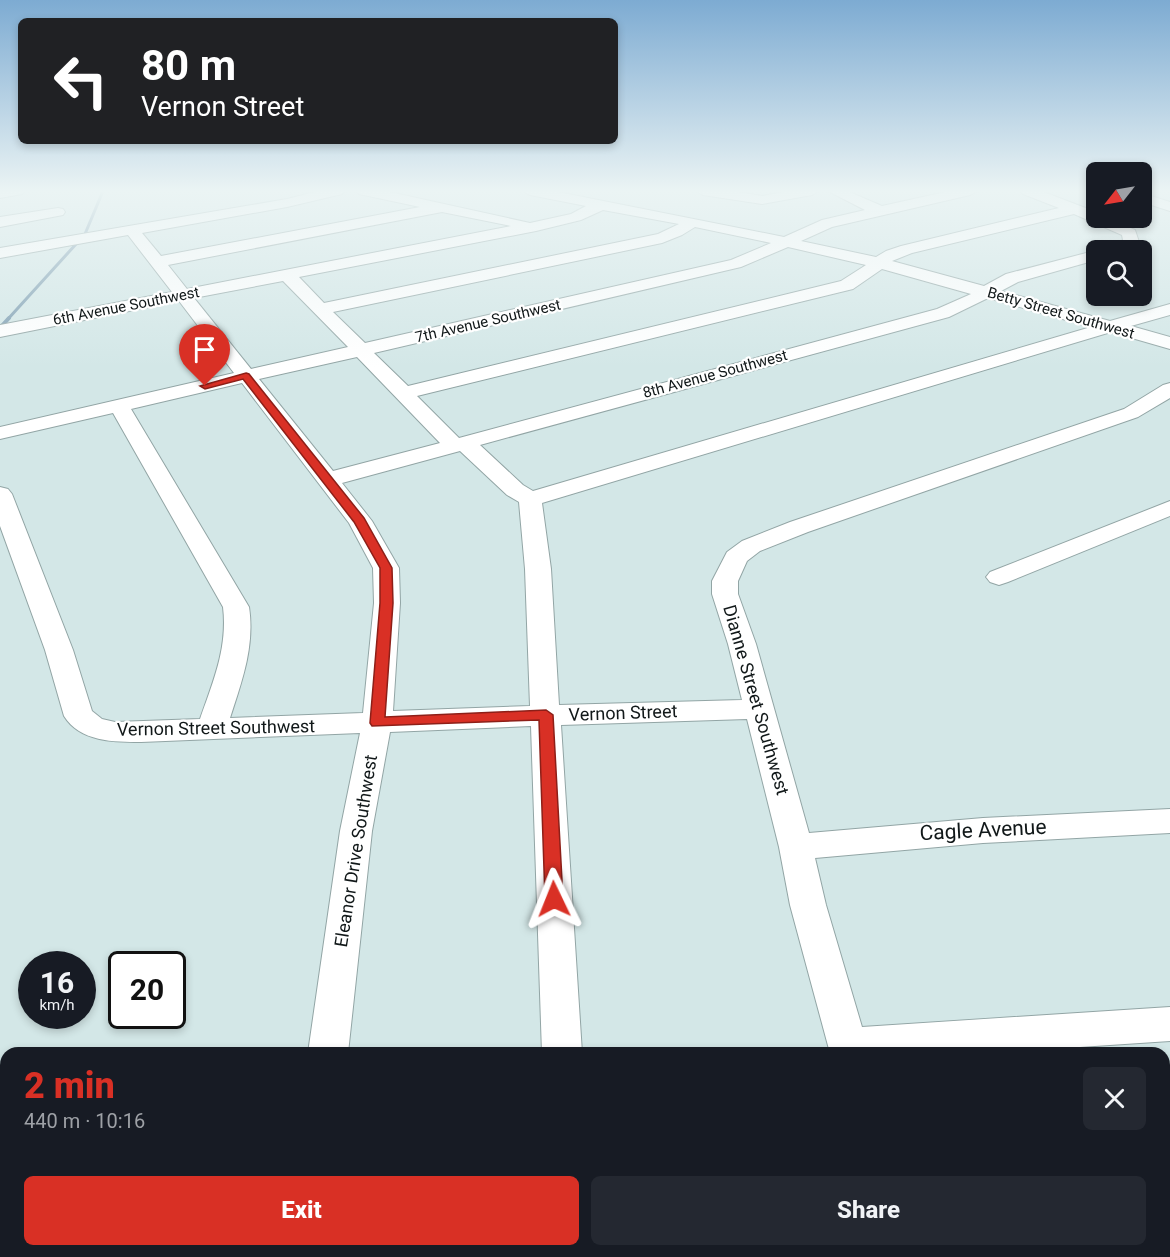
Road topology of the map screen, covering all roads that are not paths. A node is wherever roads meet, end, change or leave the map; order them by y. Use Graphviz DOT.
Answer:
graph roads {
  1 [pos="19,250"];
  2 [pos="147,250"];
  3 [pos="221,250"];
  4 [pos="416,250"];
  5 [pos="606,250"];
  6 [pos="772,250"];
  7 [pos="822,250"];
  8 [pos="906,250"];
  9 [pos="0,253"];
  10 [pos="1086,258"];
  11 [pos="157,262"];
  12 [pos="880,263"];
  13 [pos="287,275"];
  14 [pos="987,292"];
  15 [pos="182,295"];
  16 [pos="321,309"];
  17 [pos="1170,309"];
  18 [pos="1110,327"];
  19 [pos="0,331"];
  20 [pos="1170,343"];
  21 [pos="361,350"];
  22 [pos="246,376"];
  23 [pos="1170,389"];
  24 [pos="405,393"];
  25 [pos="119,406"];
  26 [pos="0,433"];
  27 [pos="459,444"];
  28 [pos="327,480"];
  29 [pos="0,494"];
  30 [pos="530,499"];
  31 [pos="1170,508"];
  32 [pos="999,577"];
  33 [pos="760,709"];
  34 [pos="546,715"];
  35 [pos="377,723"];
  36 [pos="211,730"];
  37 [pos="1170,821"];
  38 [pos="796,846"];
  39 [pos="1170,1024"];
  40 [pos="329,1047"];
  41 [pos="562,1047"];
  42 [pos="848,1047"];
  43 [pos="875,1047"];
  1 -- 9 [label="street"];
  2 -- 11 [label="street, Eleanor Drive Southwest"];
  3 -- 11 [label="street"];
  4 -- 13 [label="street, 6th Avenue Southwest"];
  5 -- 16 [label="street"];
  6 -- 21 [label="street, 7th Avenue Southwest"];
  7 -- 12 [label="street, Betty Street Southwest"];
  8 -- 12 [label="street"];
  10 -- 14 [label="street, 8th Avenue Southwest"];
  11 -- 15 [label="street, Eleanor Drive Southwest"];
  12 -- 14 [label="street, Betty Street Southwest"];
  12 -- 24 [label="street"];
  13 -- 15 [label="street, 6th Avenue Southwest"];
  13 -- 16 [label="street"];
  14 -- 18 [label="street, Betty Street Southwest"];
  14 -- 27 [label="street, 8th Avenue Southwest"];
  15 -- 19 [label="street, 6th Avenue Southwest"];
  15 -- 22 [label="street, Eleanor Drive Southwest"];
  16 -- 21 [label="street"];
  17 -- 18 [label="street"];
  18 -- 20 [label="street, Betty Street Southwest"];
  18 -- 30 [label="street"];
  21 -- 22 [label="street, 7th Avenue Southwest"];
  21 -- 24 [label="street"];
  22 -- 25 [label="street, 7th Avenue Southwest"];
  22 -- 28 [label="street, Eleanor Drive Southwest"];
  23 -- 33 [label="street, Dianne Street Southwest"];
  24 -- 27 [label="street"];
  25 -- 26 [label="street, 7th Avenue Southwest"];
  25 -- 36 [label="street"];
  27 -- 28 [label="street, 8th Avenue Southwest"];
  27 -- 30 [label="street"];
  28 -- 35 [label="street, Eleanor Drive Southwest"];
  29 -- 36 [label="street, Vernon Street Southwest"];
  30 -- 34 [label="street"];
  31 -- 32 [label="street"];
  33 -- 34 [label="street, Vernon Street"];
  33 -- 38 [label="street, Dianne Street Southwest"];
  34 -- 35 [label="street, Vernon Street"];
  34 -- 41 [label="street"];
  35 -- 36 [label="street, Vernon Street Southwest"];
  35 -- 40 [label="street, Eleanor Drive Southwest"];
  37 -- 38 [label="street, Cagle Avenue"];
  38 -- 42 [label="street, Dianne Street Southwest"];
  39 -- 43 [label="street"];
}
